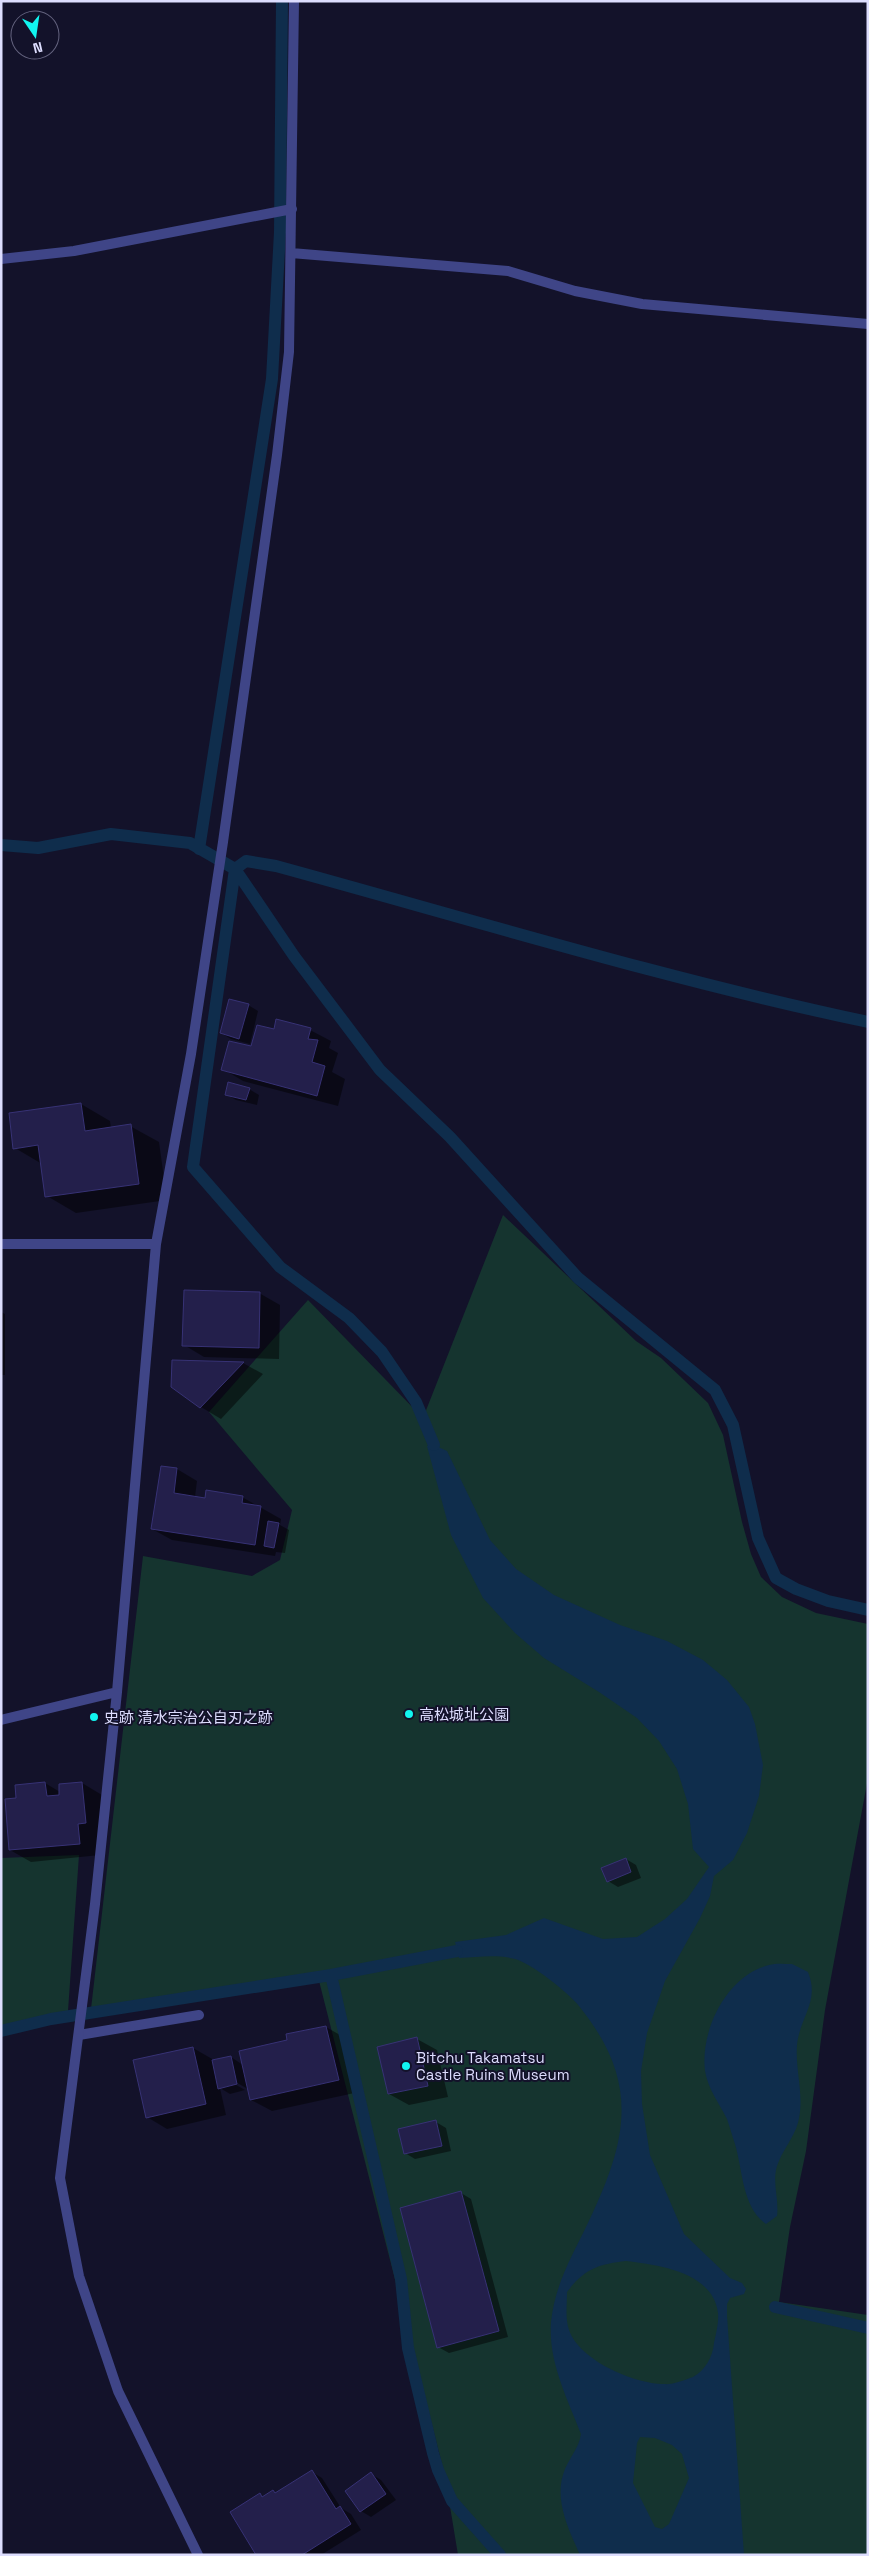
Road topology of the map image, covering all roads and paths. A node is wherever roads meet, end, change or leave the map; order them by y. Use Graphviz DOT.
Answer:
graph roads {
  1 [pos="294,1"];
  2 [pos="284,210"];
  3 [pos="291,253"];
  4 [pos="1,259"];
  5 [pos="868,324"];
  6 [pos="1,1244"];
  7 [pos="156,1244"];
  8 [pos="117,1692"];
  9 [pos="1,1720"];
  10 [pos="200,2015"];
  11 [pos="79,2035"];
  12 [pos="198,2555"];
  1 -- 2 [label="street"];
  2 -- 3 [label="street"];
  2 -- 4 [label="street"];
  3 -- 5 [label="street"];
  3 -- 7 [label="street"];
  6 -- 7 [label="street"];
  7 -- 8 [label="street"];
  8 -- 9 [label="street"];
  8 -- 11 [label="street"];
  10 -- 11 [label="street"];
  11 -- 12 [label="street"];
}
